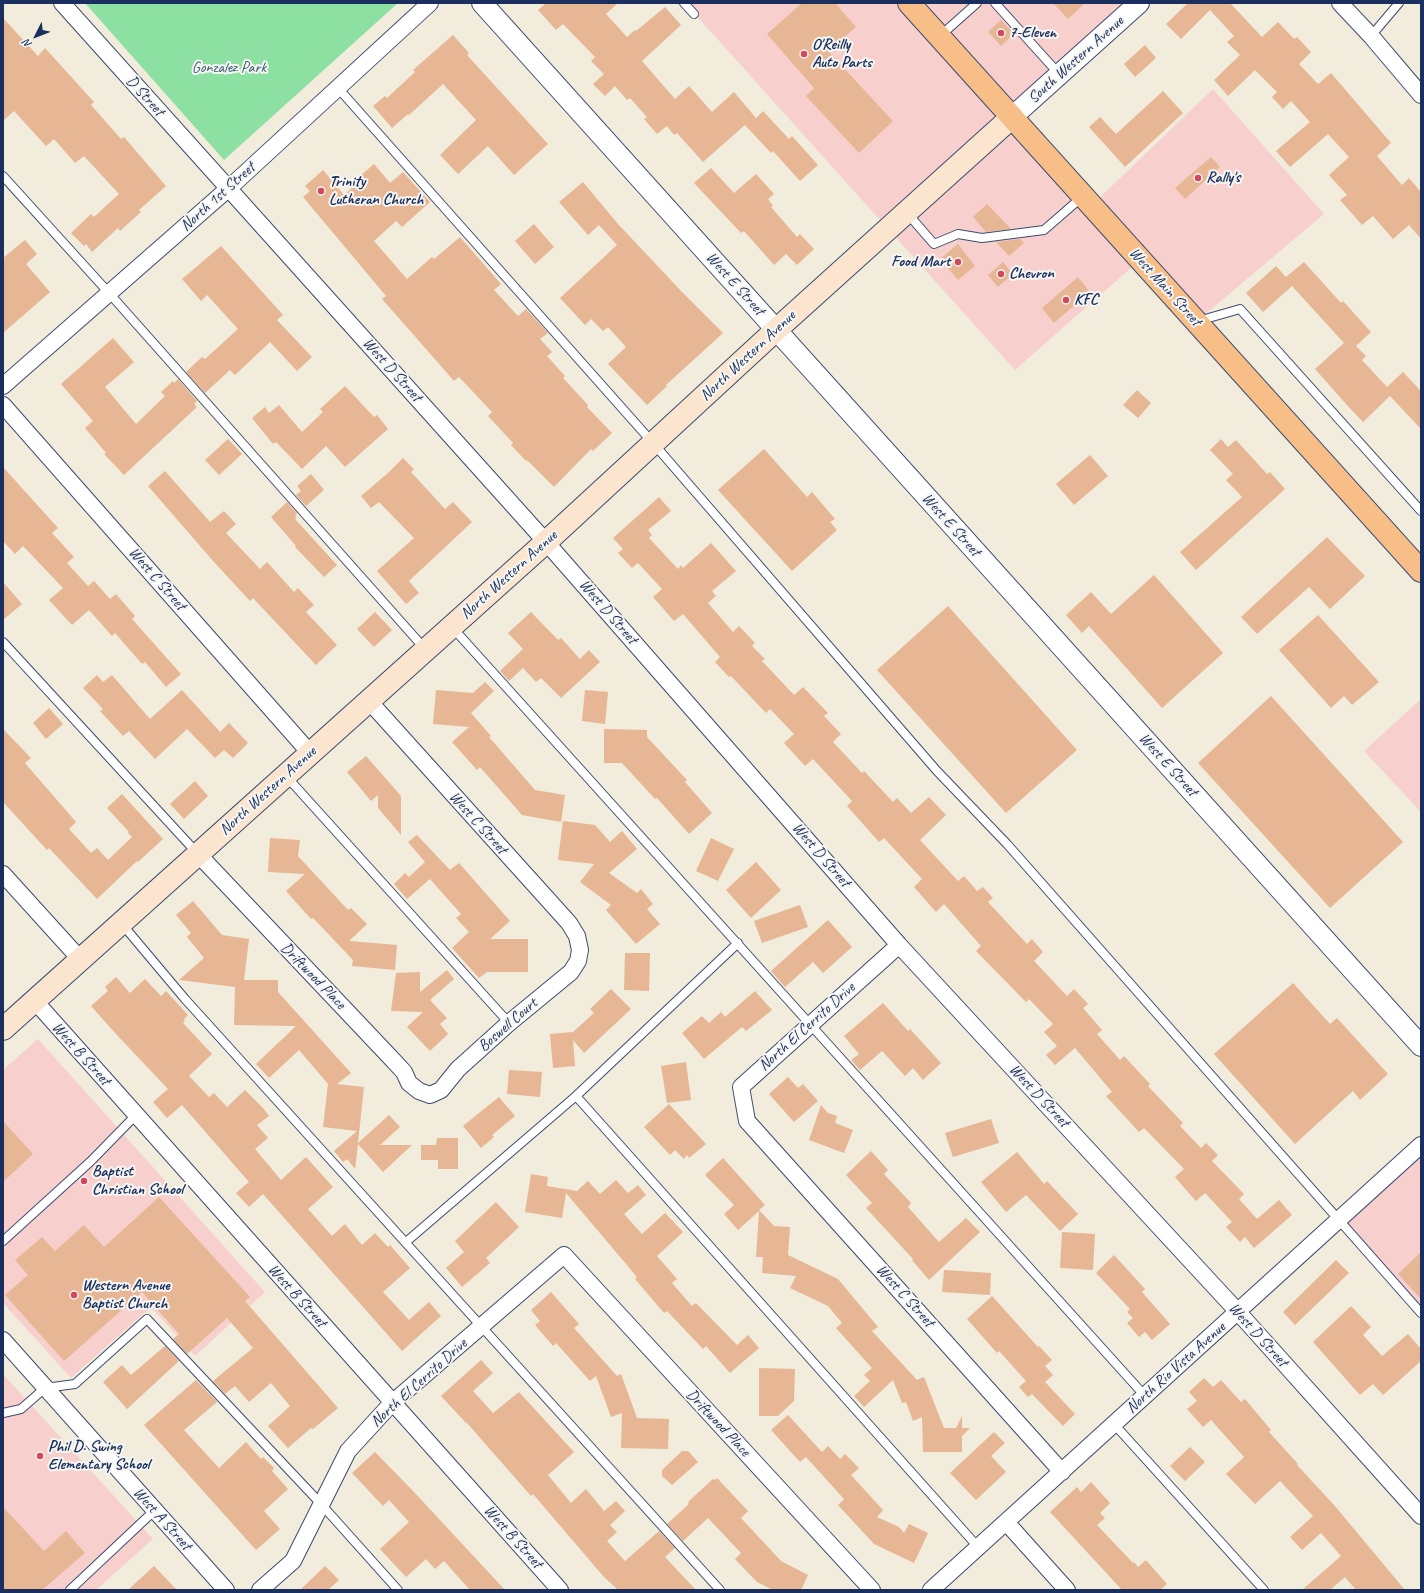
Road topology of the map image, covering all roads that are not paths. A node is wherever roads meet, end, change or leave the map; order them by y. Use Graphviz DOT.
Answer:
graph roads {
  1 [pos="62,3"];
  2 [pos="430,3"];
  3 [pos="482,3"];
  4 [pos="684,3"];
  5 [pos="909,3"];
  6 [pos="977,3"];
  7 [pos="995,3"];
  8 [pos="1340,3"];
  9 [pos="1399,3"];
  10 [pos="1131,8"];
  11 [pos="694,14"];
  12 [pos="1371,36"];
  13 [pos="939,37"];
  14 [pos="1060,74"];
  15 [pos="338,88"];
  16 [pos="1421,95"];
  17 [pos="1012,117"];
  18 [pos="3,176"];
  19 [pos="229,188"];
  20 [pos="1083,196"];
  21 [pos="906,213"];
  22 [pos="109,293"];
  23 [pos="1196,322"];
  24 [pos="776,330"];
  25 [pos="3,386"];
  26 [pos="3,405"];
  27 [pos="653,443"];
  28 [pos="1421,511"];
  29 [pos="546,542"];
  30 [pos="1421,572"];
  31 [pos="452,626"];
  32 [pos="3,642"];
  33 [pos="425,650"];
  34 [pos="369,701"];
  35 [pos="310,753"];
  36 [pos="286,775"];
  37 [pos="197,853"];
  38 [pos="3,874"];
  39 [pos="121,922"];
  40 [pos="738,943"];
  41 [pos="899,944"];
  42 [pos="580,950"];
  43 [pos="80,959"];
  44 [pos="34,1000"];
  45 [pos="509,1023"];
  46 [pos="810,1024"];
  47 [pos="3,1029"];
  48 [pos="1421,1046"];
  49 [pos="430,1095"];
  50 [pos="576,1096"];
  51 [pos="136,1116"];
  52 [pos="747,1121"];
  53 [pos="1421,1145"];
  54 [pos="1338,1221"];
  55 [pos="3,1241"];
  56 [pos="406,1242"];
  57 [pos="564,1255"];
  58 [pos="1238,1312"];
  59 [pos="1421,1313"];
  60 [pos="480,1327"];
  61 [pos="3,1340"];
  62 [pos="45,1388"];
  63 [pos="1145,1396"];
  64 [pos="392,1403"];
  65 [pos="3,1414"];
  66 [pos="1114,1424"];
  67 [pos="1062,1472"];
  68 [pos="321,1504"];
  69 [pos="155,1510"];
  70 [pos="1421,1516"];
  71 [pos="1006,1522"];
  72 [pos="978,1547"];
  73 [pos="70,1590"];
  74 [pos="226,1590"];
  75 [pos="260,1590"];
  76 [pos="398,1590"];
  77 [pos="560,1590"];
  78 [pos="720,1590"];
  79 [pos="872,1590"];
  80 [pos="931,1590"];
  81 [pos="1067,1590"];
  82 [pos="1264,1590"];
  1 -- 19 [label="street, D Street"];
  2 -- 15 [label="street, North 1st Street"];
  3 -- 24 [label="street, West E Street"];
  4 -- 11 [label="lane"];
  5 -- 13 [label="highway, West Main Street"];
  6 -- 13 [label="lane"];
  7 -- 14 [label="lane"];
  8 -- 12 [label="street"];
  9 -- 12 [label="lane"];
  10 -- 14 [label="street, South Western Avenue"];
  12 -- 16 [label="street"];
  13 -- 17 [label="highway, West Main Street"];
  14 -- 17 [label="street, South Western Avenue"];
  15 -- 19 [label="street, North 1st Street"];
  15 -- 27 [label="lane"];
  17 -- 20 [label="highway, West Main Street"];
  17 -- 21 [label="main road, North Western Avenue"];
  18 -- 22 [label="lane"];
  19 -- 22 [label="street, North 1st Street"];
  19 -- 29 [label="street, West D Street"];
  20 -- 21 [label="lane"];
  20 -- 23 [label="highway, West Main Street"];
  21 -- 24 [label="main road, North Western Avenue"];
  22 -- 25 [label="street, North 1st Street"];
  22 -- 33 [label="lane"];
  23 -- 28 [label="lane"];
  23 -- 30 [label="highway, West Main Street"];
  24 -- 27 [label="main road, North Western Avenue"];
  24 -- 48 [label="street, West E Street"];
  26 -- 35 [label="street, West C Street"];
  27 -- 29 [label="main road, North Western Avenue"];
  27 -- 54 [label="lane"];
  29 -- 31 [label="main road, North Western Avenue"];
  29 -- 41 [label="street, West D Street"];
  31 -- 33 [label="main road, North Western Avenue"];
  31 -- 40 [label="lane"];
  32 -- 37 [label="lane"];
  33 -- 34 [label="main road, North Western Avenue"];
  34 -- 35 [label="main road, North Western Avenue"];
  34 -- 42 [label="street, West C Street"];
  35 -- 36 [label="main road, North Western Avenue"];
  36 -- 37 [label="main road, North Western Avenue"];
  36 -- 45 [label="lane"];
  37 -- 39 [label="main road, North Western Avenue"];
  37 -- 49 [label="street, Driftwood Place"];
  38 -- 43 [label="street"];
  39 -- 43 [label="main road, North Western Avenue"];
  39 -- 56 [label="lane"];
  40 -- 46 [label="lane"];
  40 -- 50 [label="lane"];
  41 -- 46 [label="street, North El Cerrito Drive"];
  41 -- 58 [label="street, West D Street"];
  42 -- 45 [label="street, Boswell Court"];
  43 -- 44 [label="main road, North Western Avenue"];
  44 -- 47 [label="main road, North Western Avenue"];
  44 -- 51 [label="street, West B Street"];
  45 -- 49 [label="street, Boswell Court"];
  46 -- 52 [label="street, North El Cerrito Drive"];
  46 -- 63 [label="lane"];
  50 -- 56 [label="lane"];
  50 -- 72 [label="lane"];
  51 -- 55 [label="lane"];
  51 -- 64 [label="street, West B Street"];
  52 -- 67 [label="street, West C Street"];
  53 -- 54 [label="street, North Rio Vista Avenue"];
  54 -- 58 [label="street, North Rio Vista Avenue"];
  54 -- 59 [label="lane"];
  56 -- 60 [label="lane"];
  57 -- 60 [label="street, North El Cerrito Drive"];
  57 -- 79 [label="street, Driftwood Place"];
  58 -- 63 [label="street, North Rio Vista Avenue"];
  58 -- 70 [label="street, West D Street"];
  60 -- 64 [label="street, North El Cerrito Drive"];
  60 -- 78 [label="lane"];
  61 -- 62 [label="street, West A Street"];
  62 -- 65 [label="lane"];
  62 -- 68 [label="lane"];
  62 -- 69 [label="street, West A Street"];
  63 -- 66 [label="street, North Rio Vista Avenue"];
  64 -- 68 [label="street, North El Cerrito Drive"];
  64 -- 77 [label="street, West B Street"];
  66 -- 67 [label="street, North Rio Vista Avenue"];
  66 -- 82 [label="lane"];
  67 -- 71 [label="street, North Rio Vista Avenue"];
  68 -- 75 [label="street, North El Cerrito Drive"];
  68 -- 76 [label="lane"];
  69 -- 73 [label="lane"];
  69 -- 74 [label="street, West A Street"];
  71 -- 72 [label="street, North Rio Vista Avenue"];
  71 -- 81 [label="street"];
  72 -- 80 [label="street, North Rio Vista Avenue"];
}
